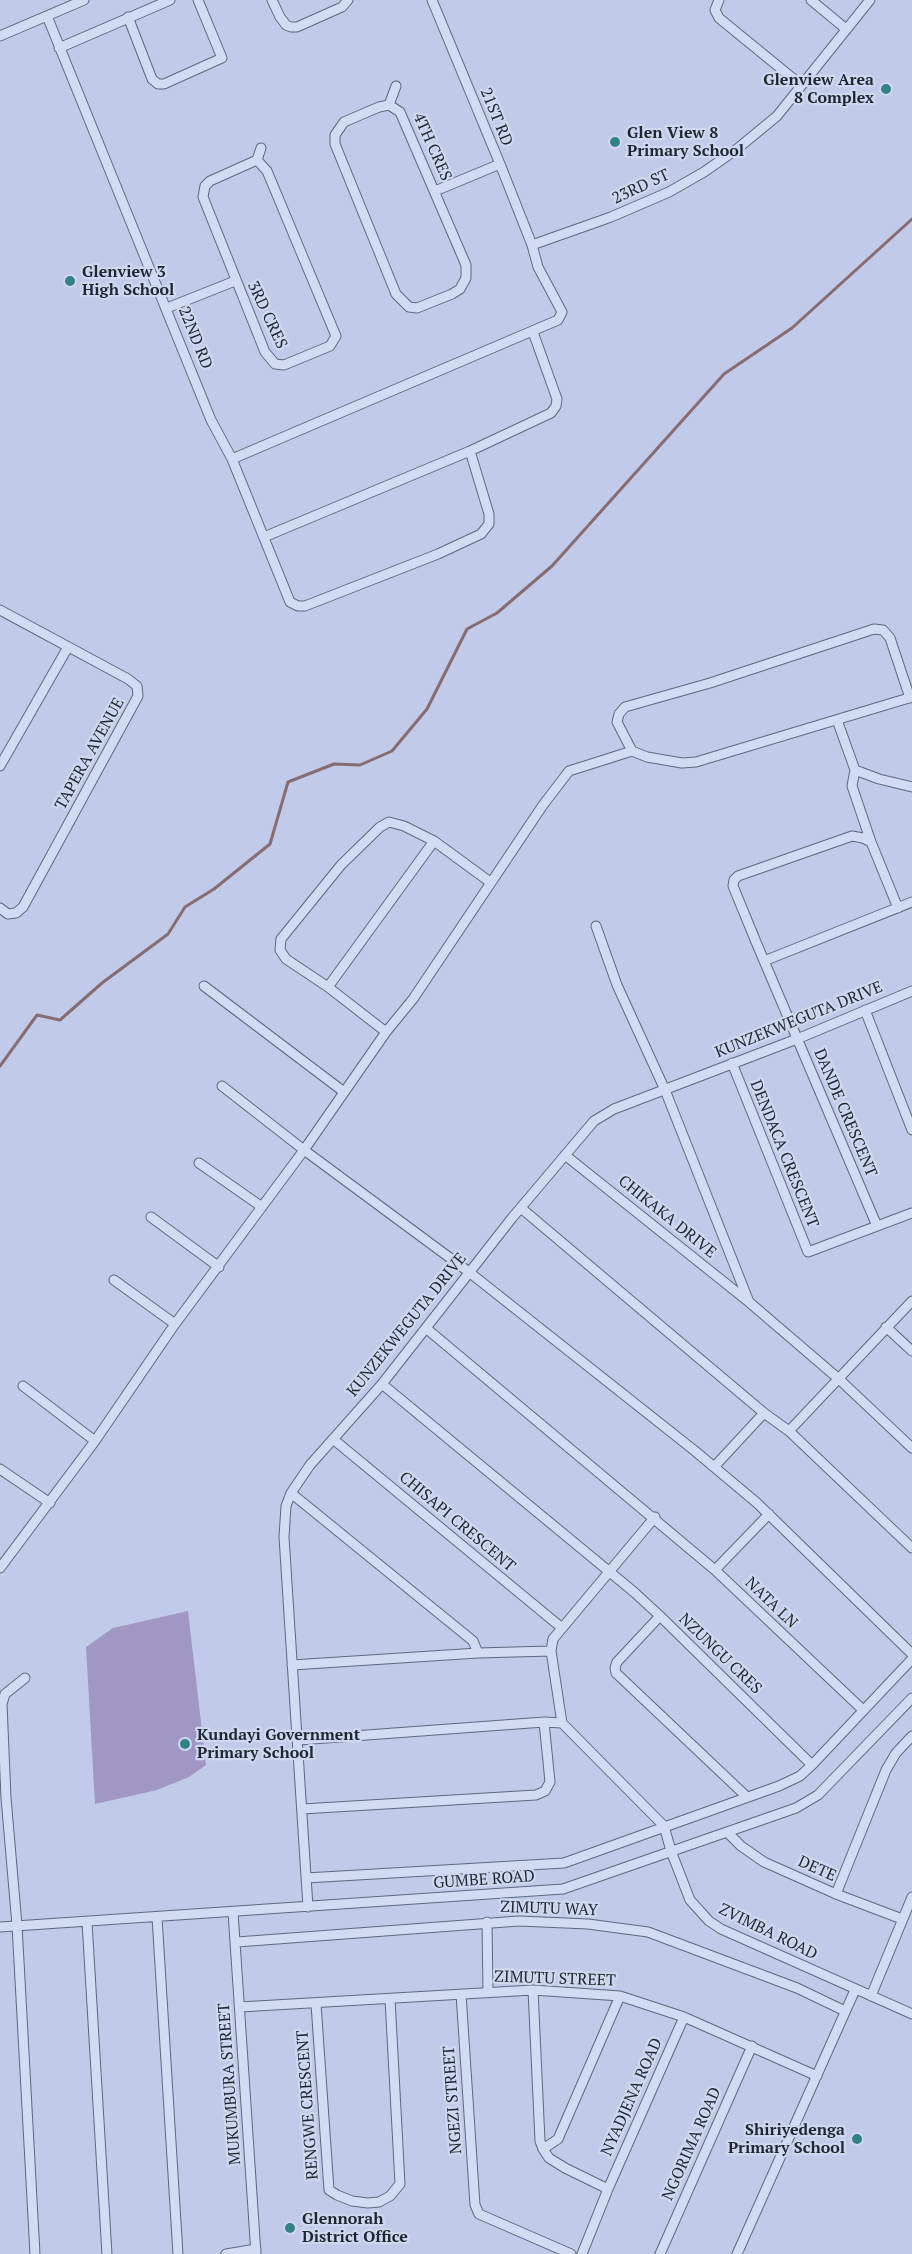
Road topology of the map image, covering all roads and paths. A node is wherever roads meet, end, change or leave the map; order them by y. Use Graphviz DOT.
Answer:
graph roads {
  1 [pos="84,0"];
  2 [pos="170,0"];
  3 [pos="198,0"];
  4 [pos="272,0"];
  5 [pos="348,0"];
  6 [pos="432,0"];
  7 [pos="719,0"];
  8 [pos="812,0"];
  9 [pos="870,0"];
  10 [pos="47,16"];
  11 [pos="128,17"];
  12 [pos="846,29"];
  13 [pos="0,36"];
  14 [pos="59,48"];
  15 [pos="801,85"];
  16 [pos="396,86"];
  17 [pos="389,105"];
  18 [pos="261,148"];
  19 [pos="257,160"];
  20 [pos="500,164"];
  21 [pos="435,191"];
  22 [pos="532,245"];
  23 [pos="235,281"];
  24 [pos="167,308"];
  25 [pos="533,332"];
  26 [pos="470,451"];
  27 [pos="232,459"];
  28 [pos="264,537"];
  29 [pos="1,612"];
  30 [pos="68,647"];
  31 [pos="911,697"];
  32 [pos="837,720"];
  33 [pos="632,751"];
  34 [pos="0,766"];
  35 [pos="855,770"];
  36 [pos="912,787"];
  37 [pos="434,841"];
  38 [pos="871,842"];
  39 [pos="490,882"];
  40 [pos="912,902"];
  41 [pos="898,908"];
  42 [pos="4,911"];
  43 [pos="0,921"];
  44 [pos="596,926"];
  45 [pos="764,961"];
  46 [pos="204,986"];
  47 [pos="328,987"];
  48 [pos="912,991"];
  49 [pos="865,1010"];
  50 [pos="386,1032"];
  51 [pos="797,1039"];
  52 [pos="732,1063"];
  53 [pos="222,1086"];
  54 [pos="665,1090"];
  55 [pos="344,1092"];
  56 [pos="912,1130"];
  57 [pos="304,1150"];
  58 [pos="565,1155"];
  59 [pos="199,1163"];
  60 [pos="262,1207"];
  61 [pos="521,1208"];
  62 [pos="912,1213"];
  63 [pos="151,1217"];
  64 [pos="877,1226"];
  65 [pos="219,1267"];
  66 [pos="469,1272"];
  67 [pos="114,1280"];
  68 [pos="912,1300"];
  69 [pos="749,1302"];
  70 [pos="175,1324"];
  71 [pos="886,1327"];
  72 [pos="427,1329"];
  73 [pos="912,1351"];
  74 [pos="840,1380"];
  75 [pos="382,1384"];
  76 [pos="23,1386"];
  77 [pos="764,1413"];
  78 [pos="789,1431"];
  79 [pos="333,1439"];
  80 [pos="95,1441"];
  81 [pos="912,1448"];
  82 [pos="714,1467"];
  83 [pos="0,1468"];
  84 [pos="291,1493"];
  85 [pos="50,1503"];
  86 [pos="769,1514"];
  87 [pos="655,1517"];
  88 [pos="912,1548"];
  89 [pos="0,1568"];
  90 [pos="715,1570"];
  91 [pos="609,1573"];
  92 [pos="660,1616"];
  93 [pos="562,1628"];
  94 [pos="551,1651"];
  95 [pos="478,1653"];
  96 [pos="912,1654"];
  97 [pos="912,1659"];
  98 [pos="292,1665"];
  99 [pos="25,1678"];
  100 [pos="912,1698"];
  101 [pos="863,1710"];
  102 [pos="544,1722"];
  103 [pos="562,1722"];
  104 [pos="912,1736"];
  105 [pos="299,1740"];
  106 [pos="812,1765"];
  107 [pos="747,1797"];
  108 [pos="302,1809"];
  109 [pos="664,1826"];
  110 [pos="727,1832"];
  111 [pos="671,1851"];
  112 [pos="306,1878"];
  113 [pos="836,1894"];
  114 [pos="912,1897"];
  115 [pos="308,1907"];
  116 [pos="233,1912"];
  117 [pos="157,1917"];
  118 [pos="902,1919"];
  119 [pos="87,1922"];
  120 [pos="487,1922"];
  121 [pos="17,1925"];
  122 [pos="0,1927"];
  123 [pos="237,1942"];
  124 [pos="532,1990"];
  125 [pos="855,1990"];
  126 [pos="488,1992"];
  127 [pos="461,1994"];
  128 [pos="620,1996"];
  129 [pos="871,1996"];
  130 [pos="390,1999"];
  131 [pos="316,2004"];
  132 [pos="240,2007"];
  133 [pos="845,2012"];
  134 [pos="912,2014"];
  135 [pos="684,2017"];
  136 [pos="752,2046"];
  137 [pos="817,2076"];
  138 [pos="543,2149"];
  139 [pos="608,2190"];
  140 [pos="256,2252"];
  141 [pos="35,2254"];
  142 [pos="107,2254"];
  143 [pos="178,2254"];
  144 [pos="226,2254"];
  145 [pos="571,2254"];
  146 [pos="582,2254"];
  147 [pos="660,2254"];
  148 [pos="736,2254"];
  1 -- 10 [label="street"];
  2 -- 11 [label="street"];
  3 -- 11 [label="street"];
  4 -- 5 [label="street"];
  6 -- 20 [label="street, 21ST RD"];
  7 -- 15 [label="street"];
  8 -- 12 [label="street"];
  9 -- 12 [label="street, 23RD ST"];
  10 -- 13 [label="street"];
  10 -- 14 [label="street, 22ND RD"];
  11 -- 14 [label="street"];
  12 -- 15 [label="street, 23RD ST"];
  14 -- 24 [label="street, 22ND RD"];
  15 -- 22 [label="street, 23RD ST"];
  16 -- 17 [label="street"];
  17 -- 21 [label="street, 4TH CRES"];
  17 -- 21 [label="street, 4TH CRES"];
  18 -- 19 [label="street"];
  19 -- 23 [label="street, 3RD CRES"];
  19 -- 23 [label="street, 3RD CRES"];
  20 -- 21 [label="street"];
  20 -- 22 [label="street, 21ST RD"];
  22 -- 25 [label="street, 21ST RD"];
  23 -- 24 [label="street"];
  24 -- 27 [label="street, 22ND RD"];
  25 -- 26 [label="street"];
  25 -- 27 [label="street"];
  26 -- 28 [label="street"];
  26 -- 28 [label="street, 22ND RD"];
  27 -- 28 [label="street, 22ND RD"];
  29 -- 30 [label="street"];
  30 -- 34 [label="street"];
  30 -- 42 [label="street, TAPERA AVENUE"];
  31 -- 32 [label="street"];
  31 -- 33 [label="street"];
  32 -- 33 [label="street"];
  32 -- 35 [label="street"];
  33 -- 39 [label="street"];
  35 -- 36 [label="street"];
  35 -- 38 [label="street"];
  37 -- 39 [label="street"];
  37 -- 47 [label="street"];
  37 -- 47 [label="street"];
  38 -- 41 [label="street"];
  38 -- 45 [label="street, DANDE CRESCENT"];
  39 -- 50 [label="street"];
  40 -- 41 [label="street"];
  41 -- 45 [label="street"];
  42 -- 43 [label="street"];
  44 -- 54 [label="street, CHIKAKA DRIVE"];
  45 -- 51 [label="street, DANDE CRESCENT"];
  46 -- 55 [label="street"];
  47 -- 50 [label="street"];
  48 -- 49 [label="street, KUNZEKWEGUTA DRIVE"];
  49 -- 51 [label="street, KUNZEKWEGUTA DRIVE"];
  49 -- 56 [label="street"];
  50 -- 55 [label="street"];
  51 -- 52 [label="street, KUNZEKWEGUTA DRIVE"];
  51 -- 64 [label="street, DANDE CRESCENT"];
  52 -- 54 [label="street, KUNZEKWEGUTA DRIVE"];
  52 -- 64 [label="street, DENDACA CRESCENT"];
  53 -- 57 [label="street"];
  54 -- 58 [label="street, KUNZEKWEGUTA DRIVE"];
  54 -- 69 [label="street, CHIKAKA DRIVE"];
  55 -- 57 [label="street"];
  57 -- 60 [label="street"];
  57 -- 66 [label="street"];
  58 -- 61 [label="street, KUNZEKWEGUTA DRIVE"];
  58 -- 69 [label="street, CHIKAKA DRIVE"];
  59 -- 60 [label="street"];
  60 -- 65 [label="street"];
  61 -- 66 [label="street, KUNZEKWEGUTA DRIVE"];
  61 -- 77 [label="street"];
  62 -- 64 [label="street, DENDACA CRESCENT"];
  63 -- 65 [label="street"];
  65 -- 70 [label="street"];
  66 -- 72 [label="street, KUNZEKWEGUTA DRIVE"];
  66 -- 82 [label="street"];
  67 -- 70 [label="street"];
  68 -- 71 [label="street"];
  69 -- 74 [label="street, CHIKAKA DRIVE"];
  70 -- 80 [label="street"];
  71 -- 73 [label="street"];
  71 -- 74 [label="street"];
  72 -- 75 [label="street, KUNZEKWEGUTA DRIVE"];
  72 -- 87 [label="street, NATA LN"];
  74 -- 78 [label="street"];
  74 -- 81 [label="street, CHIKAKA DRIVE"];
  75 -- 79 [label="street, KUNZEKWEGUTA DRIVE"];
  75 -- 91 [label="street"];
  76 -- 80 [label="street"];
  77 -- 78 [label="street"];
  77 -- 82 [label="street"];
  78 -- 88 [label="street"];
  79 -- 84 [label="street, KUNZEKWEGUTA DRIVE"];
  79 -- 93 [label="street, CHISAPI CRESCENT"];
  80 -- 85 [label="street"];
  82 -- 86 [label="street"];
  83 -- 85 [label="street"];
  84 -- 95 [label="street"];
  84 -- 98 [label="street, KUNZEKWEGUTA DRIVE"];
  85 -- 89 [label="street"];
  86 -- 90 [label="street"];
  86 -- 96 [label="street"];
  87 -- 90 [label="street, NATA LN"];
  87 -- 91 [label="street"];
  90 -- 101 [label="street, NATA LN"];
  91 -- 92 [label="street"];
  91 -- 93 [label="street"];
  92 -- 106 [label="street, NZUNGU CRES"];
  92 -- 107 [label="street, NZUNGU CRES"];
  93 -- 94 [label="street"];
  94 -- 95 [label="street"];
  94 -- 103 [label="street"];
  95 -- 98 [label="street"];
  97 -- 101 [label="street"];
  98 -- 105 [label="street, KUNZEKWEGUTA DRIVE"];
  99 -- 121 [label="street"];
  100 -- 110 [label="street, GUMBE ROAD"];
  101 -- 106 [label="street"];
  102 -- 103 [label="street"];
  102 -- 105 [label="street"];
  102 -- 108 [label="street"];
  103 -- 109 [label="street"];
  104 -- 113 [label="street"];
  105 -- 108 [label="street, KUNZEKWEGUTA DRIVE"];
  106 -- 107 [label="street"];
  107 -- 109 [label="street"];
  108 -- 112 [label="street, KUNZEKWEGUTA DRIVE"];
  109 -- 111 [label="street, ZVIMBA ROAD"];
  109 -- 112 [label="street"];
  110 -- 111 [label="street, GUMBE ROAD"];
  110 -- 113 [label="street, DETE"];
  111 -- 115 [label="street, GUMBE ROAD"];
  111 -- 125 [label="street, ZVIMBA ROAD"];
  112 -- 115 [label="street, KUNZEKWEGUTA DRIVE"];
  113 -- 118 [label="street, DETE"];
  114 -- 118 [label="street"];
  115 -- 116 [label="street, GUMBE ROAD"];
  116 -- 117 [label="street, GUMBE ROAD"];
  116 -- 123 [label="street, MUKUMBURA STREET"];
  117 -- 119 [label="street, GUMBE ROAD"];
  117 -- 143 [label="street"];
  118 -- 129 [label="street"];
  119 -- 121 [label="street, GUMBE ROAD"];
  119 -- 142 [label="street"];
  120 -- 123 [label="street, ZIMUTU WAY"];
  120 -- 126 [label="street"];
  120 -- 133 [label="street, ZIMUTU WAY"];
  121 -- 122 [label="street, GUMBE ROAD"];
  121 -- 141 [label="street"];
  123 -- 132 [label="street, MUKUMBURA STREET"];
  124 -- 126 [label="street, ZIMUTU STREET"];
  124 -- 128 [label="street, ZIMUTU STREET"];
  124 -- 138 [label="street"];
  125 -- 129 [label="street, ZVIMBA ROAD"];
  125 -- 133 [label="street"];
  126 -- 127 [label="street, ZIMUTU STREET"];
  127 -- 130 [label="street, ZIMUTU STREET"];
  127 -- 145 [label="street, NGEZI STREET"];
  128 -- 135 [label="street, ZIMUTU STREET"];
  128 -- 138 [label="street"];
  129 -- 134 [label="street, ZVIMBA ROAD"];
  130 -- 131 [label="street, ZIMUTU STREET"];
  130 -- 131 [label="street, RENGWE CRESCENT"];
  131 -- 132 [label="street, ZIMUTU STREET"];
  132 -- 140 [label="street, MUKUMBURA STREET"];
  133 -- 137 [label="street"];
  135 -- 136 [label="street, ZIMUTU STREET"];
  135 -- 139 [label="street, NYADJENA ROAD"];
  136 -- 137 [label="street, ZIMUTU STREET"];
  136 -- 147 [label="street, NGORIMA ROAD"];
  137 -- 148 [label="street"];
  138 -- 139 [label="street"];
  139 -- 146 [label="street, NYADJENA ROAD"];
  140 -- 144 [label="street"];
}
